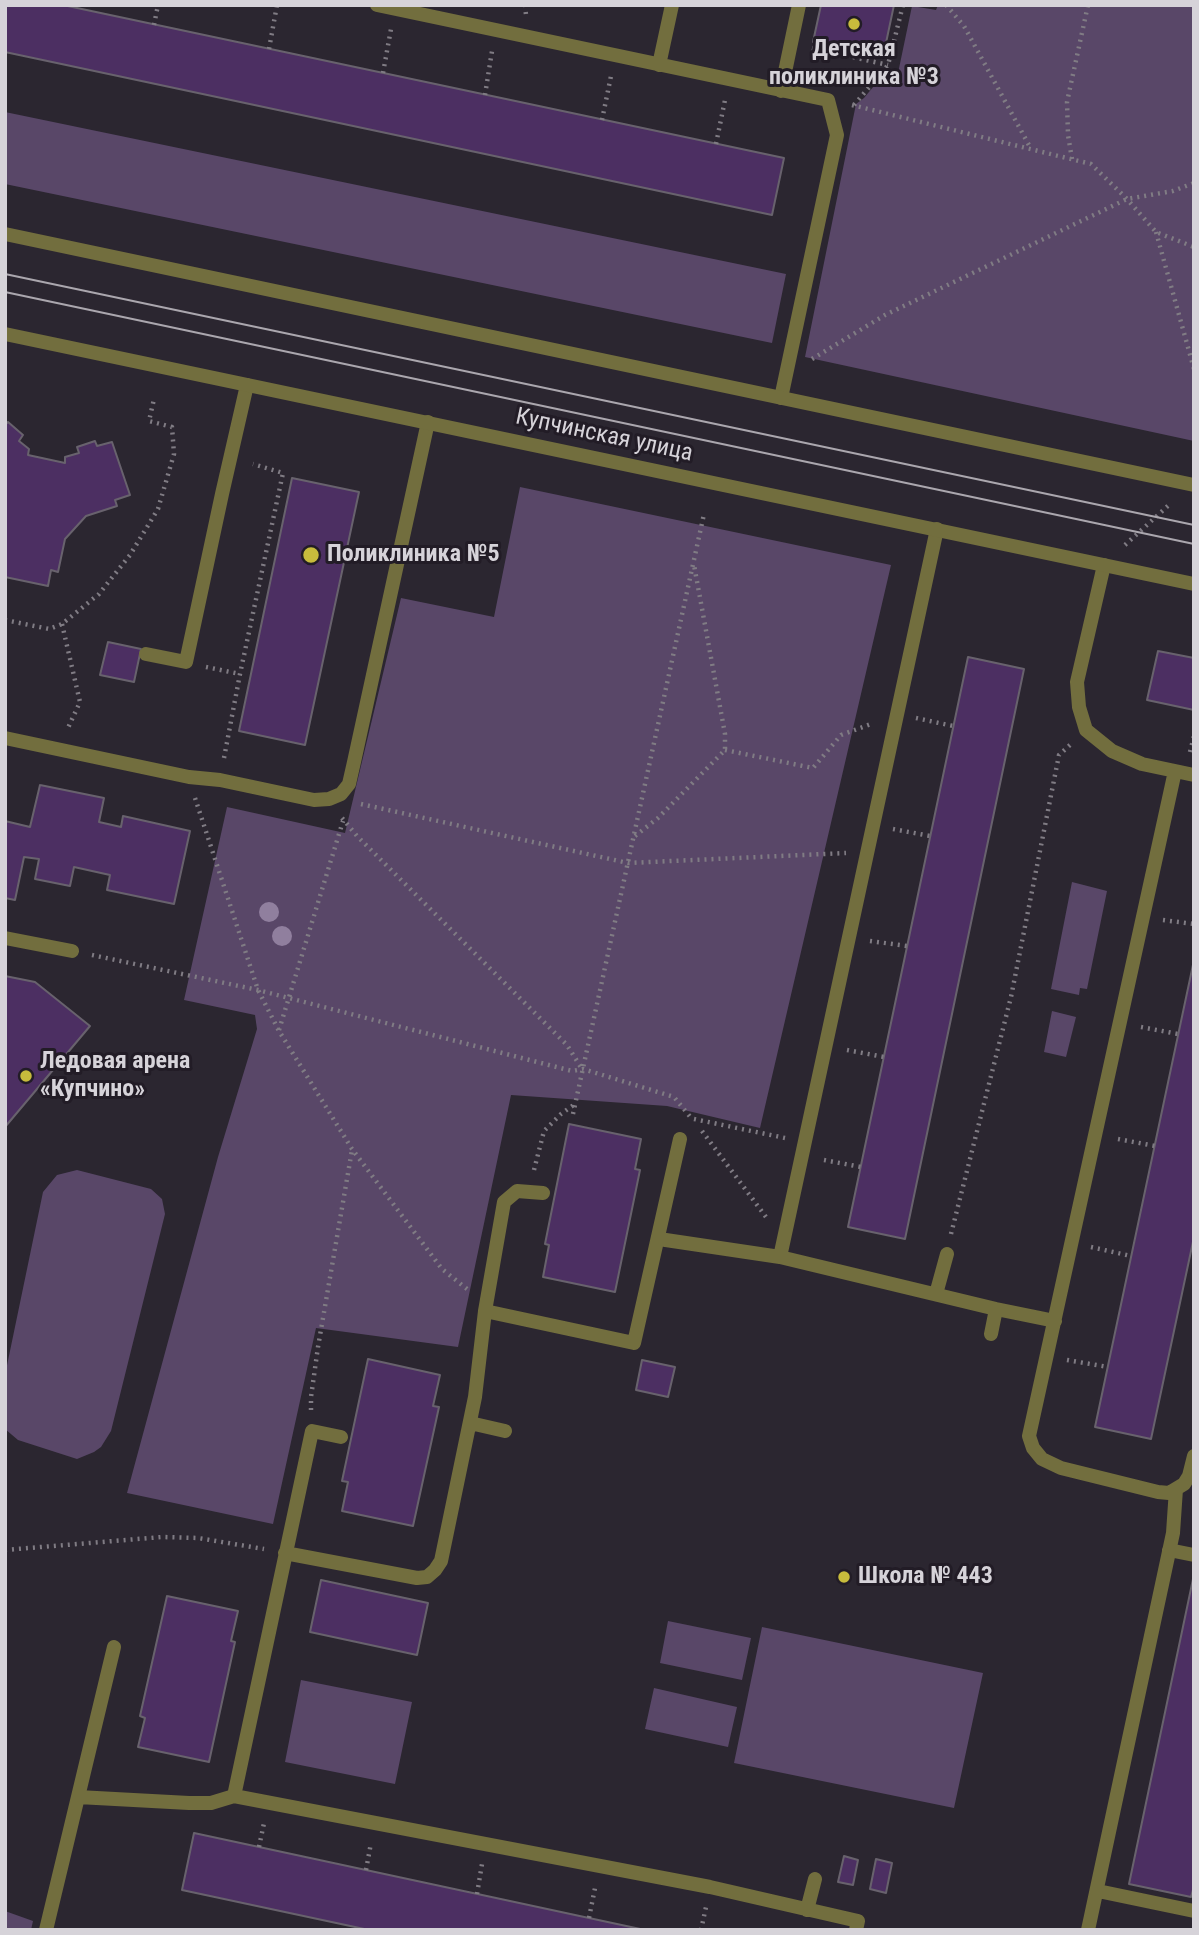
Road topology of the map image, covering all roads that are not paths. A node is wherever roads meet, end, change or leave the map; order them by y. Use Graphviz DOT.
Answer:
graph roads {
  1 [pos="377,5"];
  2 [pos="671,5"];
  3 [pos="799,5"];
  4 [pos="659,65"];
  5 [pos="781,90"];
  6 [pos="5,234"];
  7 [pos="5,334"];
  8 [pos="247,385"];
  9 [pos="781,398"];
  10 [pos="428,422"];
  11 [pos="1192,484"];
  12 [pos="937,529"];
  13 [pos="1104,565"];
  14 [pos="1194,584"];
  15 [pos="146,654"];
  16 [pos="5,738"];
  17 [pos="1175,771"];
  18 [pos="1194,775"];
  19 [pos="5,939"];
  20 [pos="72,951"];
  21 [pos="680,1139"];
  22 [pos="536,1192"];
  23 [pos="659,1239"];
  24 [pos="947,1254"];
  25 [pos="780,1257"];
  26 [pos="936,1294"];
  27 [pos="996,1309"];
  28 [pos="485,1311"];
  29 [pos="1055,1321"];
  30 [pos="990,1335"];
  31 [pos="470,1423"];
  32 [pos="505,1431"];
  33 [pos="341,1437"];
  34 [pos="1194,1456"];
  35 [pos="1176,1489"];
  36 [pos="1169,1550"];
  37 [pos="285,1553"];
  38 [pos="1194,1555"];
  39 [pos="114,1647"];
  40 [pos="233,1796"];
  41 [pos="78,1797"];
  42 [pos="815,1879"];
  43 [pos="1097,1891"];
  44 [pos="807,1910"];
  45 [pos="1194,1911"];
  46 [pos="46,1930"];
  47 [pos="856,1930"];
  48 [pos="1088,1930"];
  1 -- 4 [label="street"];
  2 -- 4 [label="street"];
  3 -- 5 [label="street"];
  4 -- 5 [label="street"];
  5 -- 9 [label="street"];
  6 -- 9 [label="street"];
  7 -- 8 [label="street, Купчинская улица"];
  8 -- 10 [label="street, Купчинская улица"];
  8 -- 15 [label="street"];
  9 -- 11 [label="street"];
  10 -- 12 [label="street, Купчинская улица"];
  10 -- 16 [label="street"];
  12 -- 13 [label="street, Купчинская улица"];
  12 -- 25 [label="street"];
  13 -- 14 [label="street, Купчинская улица"];
  13 -- 17 [label="street"];
  17 -- 18 [label="street"];
  17 -- 29 [label="street"];
  19 -- 20 [label="street"];
  21 -- 23 [label="street"];
  22 -- 28 [label="street"];
  23 -- 25 [label="street"];
  23 -- 28 [label="street"];
  24 -- 26 [label="street"];
  25 -- 26 [label="street"];
  26 -- 27 [label="street"];
  27 -- 29 [label="street"];
  27 -- 30 [label="street"];
  28 -- 31 [label="street"];
  29 -- 35 [label="street"];
  31 -- 32 [label="street"];
  31 -- 37 [label="street"];
  33 -- 37 [label="street"];
  34 -- 35 [label="street"];
  35 -- 36 [label="street"];
  36 -- 38 [label="street"];
  36 -- 43 [label="street"];
  37 -- 40 [label="street"];
  39 -- 41 [label="street"];
  40 -- 41 [label="street"];
  40 -- 44 [label="street"];
  41 -- 46 [label="street"];
  42 -- 44 [label="street"];
  43 -- 45 [label="street"];
  43 -- 48 [label="street"];
  44 -- 47 [label="street"];
}
